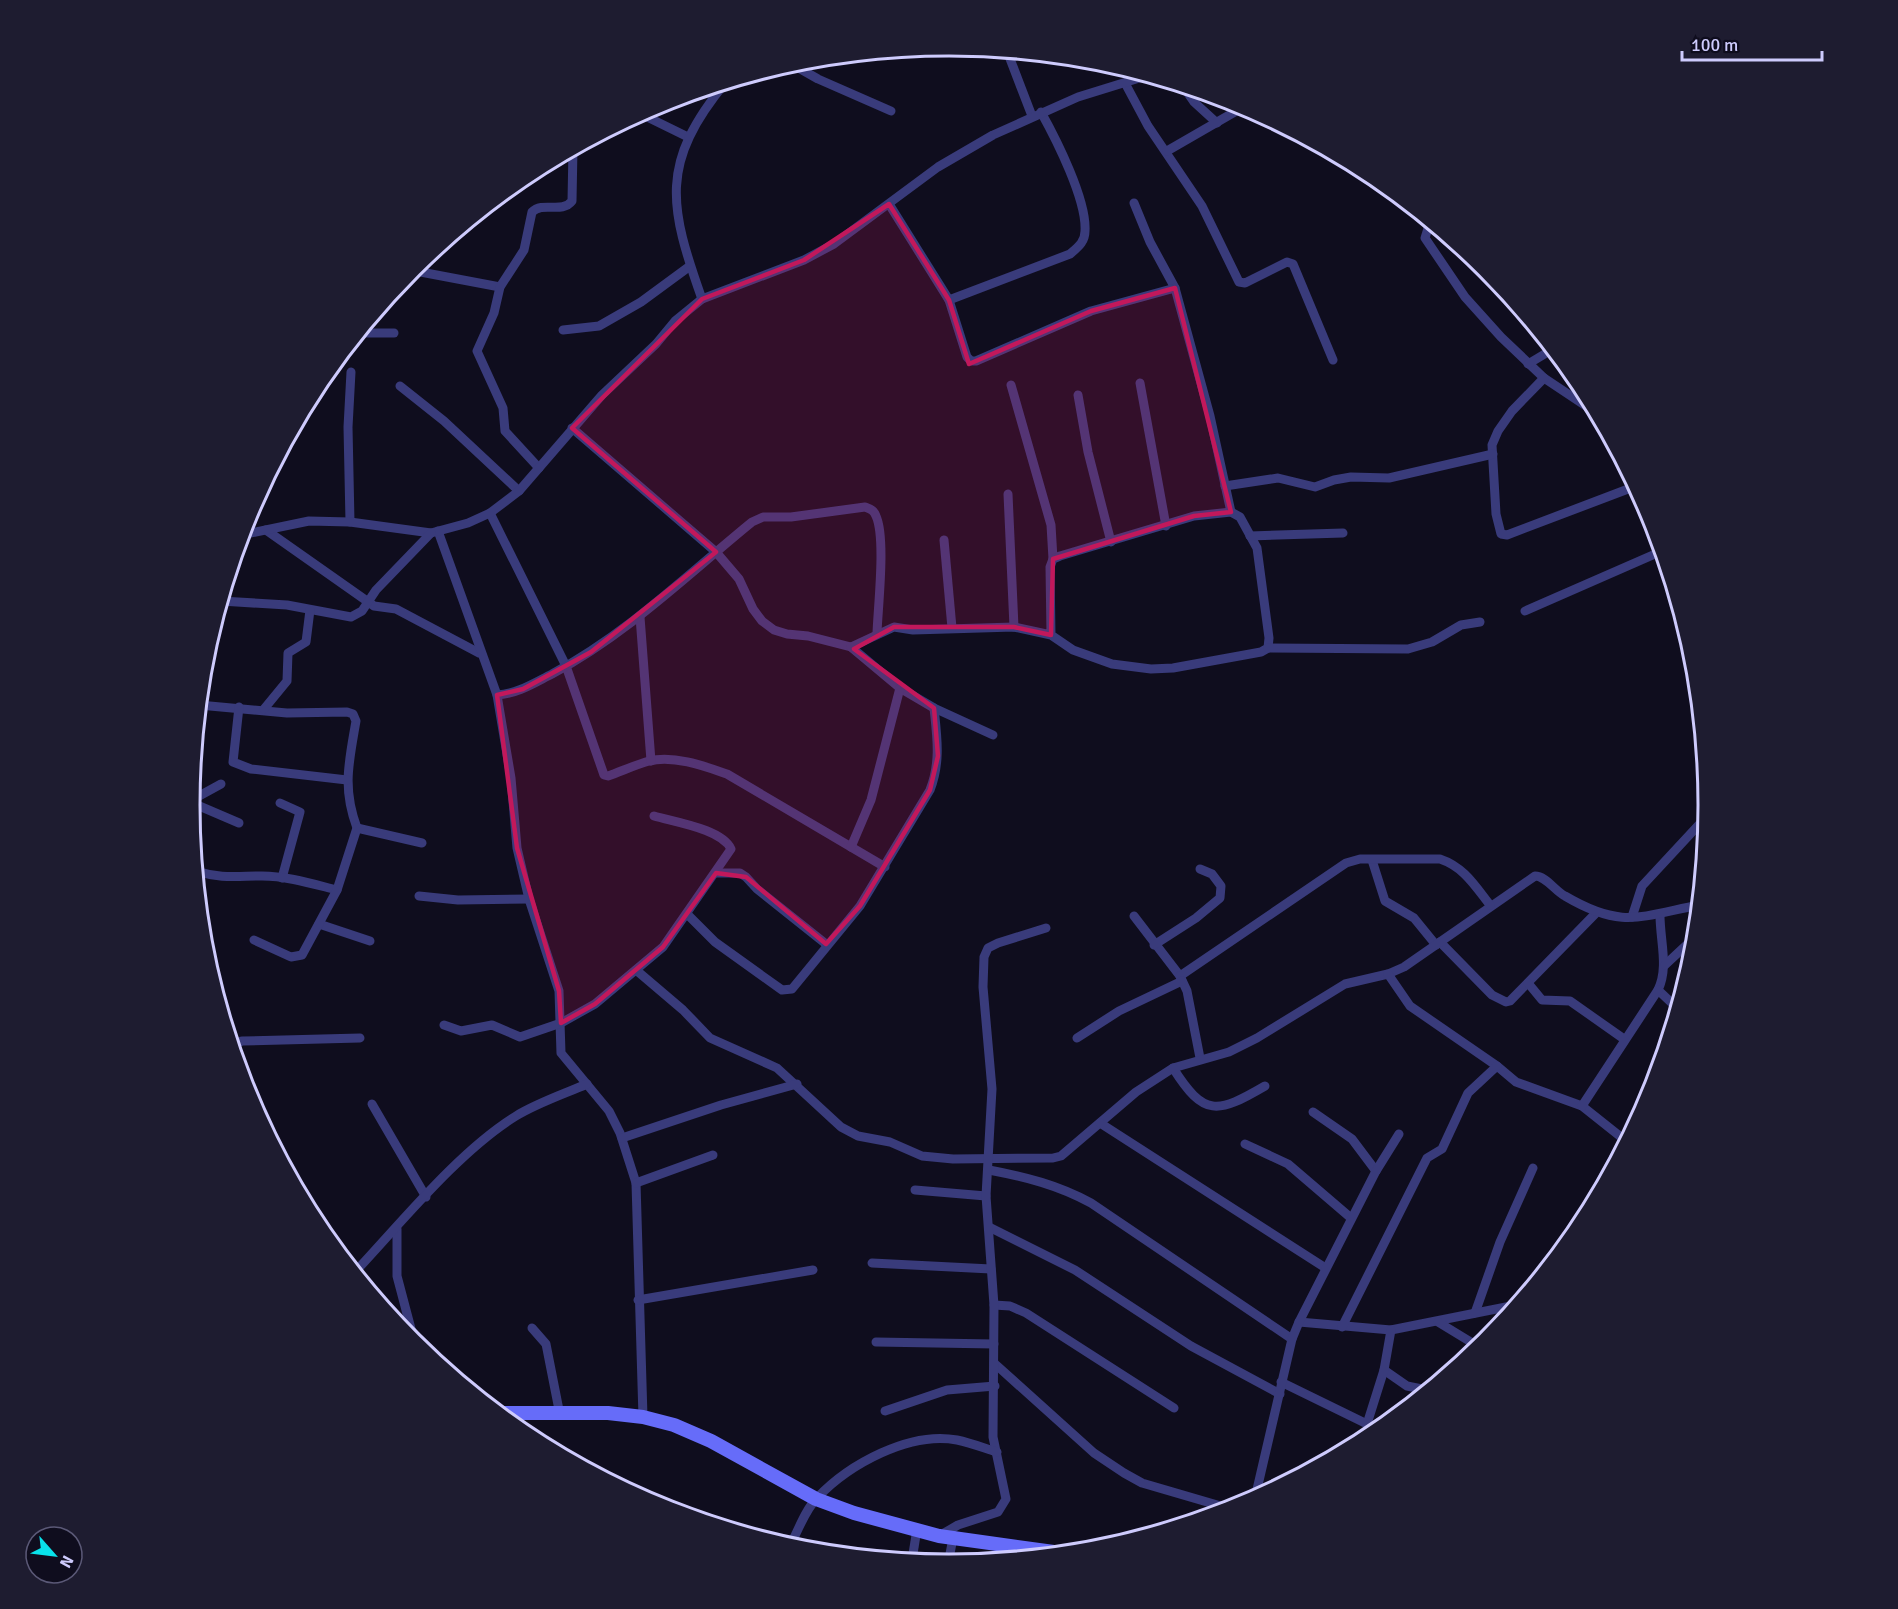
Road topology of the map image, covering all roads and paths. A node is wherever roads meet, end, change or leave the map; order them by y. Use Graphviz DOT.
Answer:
graph roads {
  1 [pos="1010,58"];
  2 [pos="802,70"];
  3 [pos="1136,79"];
  4 [pos="1125,83"];
  5 [pos="719,92"];
  6 [pos="1189,95"];
  7 [pos="891,111"];
  8 [pos="1234,112"];
  9 [pos="1036,114"];
  10 [pos="650,118"];
  11 [pos="1217,123"];
  12 [pos="688,137"];
  13 [pos="1167,151"];
  14 [pos="573,157"];
  15 [pos="1134,203"];
  16 [pos="889,204"];
  17 [pos="1428,229"];
  18 [pos="690,266"];
  19 [pos="422,272"];
  20 [pos="500,287"];
  21 [pos="1175,288"];
  22 [pos="702,299"];
  23 [pos="949,300"];
  24 [pos="563,330"];
  25 [pos="368,333"];
  26 [pos="394,333"];
  27 [pos="1546,353"];
  28 [pos="1333,360"];
  29 [pos="1528,364"];
  30 [pos="351,372"];
  31 [pos="1544,378"];
  32 [pos="1140,383"];
  33 [pos="1011,385"];
  34 [pos="400,386"];
  35 [pos="1078,395"];
  36 [pos="1581,402"];
  37 [pos="572,428"];
  38 [pos="1493,454"];
  39 [pos="539,468"];
  40 [pos="1225,486"];
  41 [pos="1628,489"];
  42 [pos="519,491"];
  43 [pos="1008,494"];
  44 [pos="1231,512"];
  45 [pos="490,513"];
  46 [pos="350,522"];
  47 [pos="1166,525"];
  48 [pos="266,530"];
  49 [pos="252,531"];
  50 [pos="434,532"];
  51 [pos="1344,533"];
  52 [pos="1250,536"];
  53 [pos="944,540"];
  54 [pos="1111,542"];
  55 [pos="716,552"];
  56 [pos="1654,554"];
  57 [pos="1053,559"];
  58 [pos="229,601"];
  59 [pos="369,602"];
  60 [pos="310,610"];
  61 [pos="1526,611"];
  62 [pos="640,617"];
  63 [pos="1480,622"];
  64 [pos="1014,627"];
  65 [pos="952,628"];
  66 [pos="877,633"];
  67 [pos="1051,635"];
  68 [pos="851,647"];
  69 [pos="1268,648"];
  70 [pos="479,652"];
  71 [pos="566,666"];
  72 [pos="900,688"];
  73 [pos="497,695"];
  74 [pos="206,706"];
  75 [pos="240,708"];
  76 [pos="934,708"];
  77 [pos="264,709"];
  78 [pos="993,735"];
  79 [pos="651,761"];
  80 [pos="348,780"];
  81 [pos="221,784"];
  82 [pos="200,796"];
  83 [pos="279,803"];
  84 [pos="200,806"];
  85 [pos="654,816"];
  86 [pos="239,823"];
  87 [pos="1697,827"];
  88 [pos="357,828"];
  89 [pos="422,843"];
  90 [pos="851,847"];
  91 [pos="1372,860"];
  92 [pos="885,867"];
  93 [pos="1200,869"];
  94 [pos="204,873"];
  95 [pos="716,873"];
  96 [pos="282,878"];
  97 [pos="337,890"];
  98 [pos="419,896"];
  99 [pos="529,899"];
  100 [pos="1490,905"];
  101 [pos="1691,907"];
  102 [pos="687,914"];
  103 [pos="1595,914"];
  104 [pos="1660,915"];
  105 [pos="1134,916"];
  106 [pos="1632,917"];
  107 [pos="320,924"];
  108 [pos="1046,928"];
  109 [pos="254,940"];
  110 [pos="370,941"];
  111 [pos="826,944"];
  112 [pos="1438,944"];
  113 [pos="1154,945"];
  114 [pos="1685,947"];
  115 [pos="1665,965"];
  116 [pos="636,970"];
  117 [pos="1388,974"];
  118 [pos="1181,979"];
  119 [pos="1528,983"];
  120 [pos="1658,990"];
  121 [pos="1671,1002"];
  122 [pos="561,1023"];
  123 [pos="444,1025"];
  124 [pos="360,1038"];
  125 [pos="1077,1038"];
  126 [pos="1624,1039"];
  127 [pos="239,1042"];
  128 [pos="1200,1058"];
  129 [pos="1497,1066"];
  130 [pos="1173,1068"];
  131 [pos="587,1084"];
  132 [pos="796,1084"];
  133 [pos="1265,1086"];
  134 [pos="372,1104"];
  135 [pos="1582,1106"];
  136 [pos="1313,1112"];
  137 [pos="1100,1123"];
  138 [pos="1399,1134"];
  139 [pos="1620,1137"];
  140 [pos="622,1138"];
  141 [pos="1245,1144"];
  142 [pos="713,1155"];
  143 [pos="990,1158"];
  144 [pos="1533,1168"];
  145 [pos="989,1170"];
  146 [pos="1376,1171"];
  147 [pos="636,1183"];
  148 [pos="915,1190"];
  149 [pos="986,1196"];
  150 [pos="426,1197"];
  151 [pos="1351,1218"];
  152 [pos="989,1227"];
  153 [pos="396,1229"];
  154 [pos="872,1263"];
  155 [pos="360,1266"];
  156 [pos="1324,1267"];
  157 [pos="991,1269"];
  158 [pos="813,1270"];
  159 [pos="638,1300"];
  160 [pos="994,1305"];
  161 [pos="1503,1307"];
  162 [pos="1475,1313"];
  163 [pos="1299,1322"];
  164 [pos="1438,1322"];
  165 [pos="410,1324"];
  166 [pos="1342,1327"];
  167 [pos="532,1328"];
  168 [pos="1391,1330"];
  169 [pos="1292,1339"];
  170 [pos="876,1342"];
  171 [pos="1471,1342"];
  172 [pos="994,1344"];
  173 [pos="994,1363"];
  174 [pos="1384,1370"];
  175 [pos="1281,1382"];
  176 [pos="995,1386"];
  177 [pos="1418,1388"];
  178 [pos="1280,1394"];
  179 [pos="1174,1408"];
  180 [pos="885,1411"];
  181 [pos="514,1413"];
  182 [pos="560,1415"];
  183 [pos="643,1417"];
  184 [pos="1367,1424"];
  185 [pos="997,1452"];
  186 [pos="1258,1486"];
  187 [pos="816,1498"];
  188 [pos="1215,1504"];
  189 [pos="917,1529"];
  190 [pos="795,1537"];
  191 [pos="946,1537"];
  192 [pos="1030,1549"];
  193 [pos="913,1553"];
  194 [pos="947,1554"];
  1 -- 9 [label="street"];
  2 -- 7 [label="street"];
  3 -- 4 [label="street"];
  4 -- 9 [label="street"];
  4 -- 13 [label="street"];
  5 -- 12 [label="street"];
  6 -- 11 [label="street"];
  8 -- 11 [label="street"];
  9 -- 16 [label="street"];
  9 -- 23 [label="street"];
  10 -- 12 [label="street"];
  11 -- 13 [label="street"];
  12 -- 18 [label="street"];
  13 -- 28 [label="street"];
  14 -- 20 [label="street"];
  15 -- 21 [label="street"];
  16 -- 22 [label="street"];
  16 -- 23 [label="street"];
  17 -- 29 [label="street"];
  18 -- 22 [label="street"];
  18 -- 24 [label="street"];
  19 -- 20 [label="street"];
  20 -- 39 [label="street"];
  21 -- 23 [label="street"];
  21 -- 40 [label="street"];
  22 -- 37 [label="street"];
  25 -- 26 [label="street"];
  27 -- 29 [label="street"];
  29 -- 31 [label="street"];
  30 -- 46 [label="street"];
  31 -- 36 [label="street"];
  31 -- 38 [label="street"];
  32 -- 47 [label="street"];
  33 -- 57 [label="street"];
  34 -- 42 [label="street"];
  35 -- 54 [label="street"];
  37 -- 39 [label="street"];
  37 -- 55 [label="street"];
  38 -- 40 [label="street"];
  38 -- 41 [label="street"];
  39 -- 42 [label="street"];
  40 -- 44 [label="street"];
  42 -- 45 [label="street"];
  43 -- 64 [label="street"];
  44 -- 47 [label="street"];
  44 -- 52 [label="street"];
  45 -- 50 [label="street"];
  45 -- 71 [label="street"];
  46 -- 48 [label="street"];
  46 -- 50 [label="street"];
  47 -- 54 [label="street"];
  48 -- 49 [label="street"];
  48 -- 59 [label="street"];
  50 -- 59 [label="street"];
  50 -- 70 [label="street"];
  51 -- 52 [label="street"];
  52 -- 69 [label="street"];
  53 -- 65 [label="street"];
  54 -- 57 [label="street"];
  55 -- 62 [label="street"];
  55 -- 66 [label="street"];
  55 -- 68 [label="street"];
  56 -- 61 [label="street"];
  57 -- 67 [label="street"];
  58 -- 60 [label="street"];
  59 -- 60 [label="street"];
  59 -- 70 [label="street"];
  60 -- 77 [label="street"];
  62 -- 71 [label="street"];
  62 -- 79 [label="street"];
  63 -- 69 [label="street"];
  64 -- 65 [label="street"];
  64 -- 67 [label="street"];
  65 -- 66 [label="street"];
  66 -- 68 [label="street"];
  67 -- 69 [label="street"];
  68 -- 72 [label="street"];
  70 -- 73 [label="street"];
  71 -- 73 [label="street"];
  71 -- 79 [label="street"];
  72 -- 76 [label="street"];
  72 -- 90 [label="street"];
  73 -- 99 [label="street"];
  74 -- 75 [label="street"];
  75 -- 77 [label="street"];
  75 -- 80 [label="street"];
  76 -- 78 [label="street"];
  76 -- 92 [label="street"];
  77 -- 80 [label="street"];
  79 -- 90 [label="street"];
  80 -- 88 [label="street"];
  81 -- 82 [label="street"];
  83 -- 96 [label="street"];
  84 -- 86 [label="street"];
  85 -- 95 [label="street"];
  87 -- 106 [label="street"];
  88 -- 89 [label="street"];
  88 -- 97 [label="street"];
  90 -- 92 [label="street"];
  91 -- 100 [label="street"];
  91 -- 112 [label="street"];
  91 -- 118 [label="street"];
  92 -- 111 [label="street"];
  93 -- 113 [label="street"];
  94 -- 96 [label="street"];
  95 -- 102 [label="street"];
  95 -- 111 [label="street"];
  96 -- 97 [label="street"];
  97 -- 107 [label="street"];
  98 -- 99 [label="street"];
  99 -- 122 [label="street"];
  100 -- 103 [label="street"];
  100 -- 112 [label="street"];
  101 -- 104 [label="street"];
  102 -- 111 [label="street"];
  102 -- 116 [label="street"];
  103 -- 106 [label="street"];
  103 -- 119 [label="street"];
  104 -- 106 [label="street"];
  104 -- 115 [label="street"];
  105 -- 113 [label="street"];
  107 -- 109 [label="street"];
  107 -- 110 [label="street"];
  108 -- 143 [label="street"];
  112 -- 117 [label="street"];
  112 -- 119 [label="street"];
  113 -- 118 [label="street"];
  114 -- 115 [label="street"];
  115 -- 120 [label="street"];
  116 -- 122 [label="street"];
  116 -- 132 [label="street"];
  117 -- 128 [label="street"];
  117 -- 129 [label="street"];
  118 -- 125 [label="street"];
  118 -- 128 [label="street"];
  119 -- 126 [label="street"];
  120 -- 121 [label="street"];
  120 -- 126 [label="street"];
  122 -- 123 [label="street"];
  122 -- 131 [label="street"];
  124 -- 127 [label="street"];
  126 -- 135 [label="street"];
  128 -- 130 [label="street"];
  129 -- 135 [label="street"];
  129 -- 166 [label="street"];
  130 -- 133 [label="street"];
  130 -- 137 [label="street"];
  131 -- 140 [label="street"];
  131 -- 150 [label="street"];
  132 -- 140 [label="street"];
  132 -- 143 [label="street"];
  134 -- 150 [label="street"];
  135 -- 139 [label="street"];
  136 -- 146 [label="street"];
  137 -- 143 [label="street"];
  137 -- 156 [label="street"];
  138 -- 146 [label="street"];
  140 -- 147 [label="street"];
  141 -- 151 [label="street"];
  142 -- 147 [label="street"];
  143 -- 145 [label="street"];
  144 -- 162 [label="street"];
  145 -- 149 [label="street"];
  145 -- 169 [label="street"];
  146 -- 151 [label="street"];
  147 -- 159 [label="street"];
  148 -- 149 [label="street"];
  149 -- 152 [label="street"];
  150 -- 153 [label="street"];
  151 -- 156 [label="street"];
  152 -- 157 [label="street"];
  152 -- 178 [label="street"];
  153 -- 155 [label="street"];
  153 -- 165 [label="street"];
  154 -- 157 [label="street"];
  156 -- 163 [label="street"];
  157 -- 160 [label="street"];
  158 -- 159 [label="street"];
  159 -- 183 [label="street"];
  160 -- 172 [label="street"];
  160 -- 179 [label="street"];
  161 -- 162 [label="street"];
  162 -- 164 [label="street"];
  163 -- 166 [label="street"];
  163 -- 169 [label="street"];
  164 -- 168 [label="street"];
  164 -- 171 [label="street"];
  166 -- 168 [label="street"];
  167 -- 182 [label="street"];
  168 -- 174 [label="street"];
  169 -- 175 [label="street"];
  170 -- 172 [label="street"];
  172 -- 173 [label="street"];
  173 -- 176 [label="street"];
  173 -- 188 [label="street"];
  174 -- 177 [label="street"];
  174 -- 184 [label="street"];
  175 -- 178 [label="street"];
  175 -- 184 [label="street"];
  176 -- 180 [label="street"];
  176 -- 185 [label="street"];
  178 -- 186 [label="street"];
  181 -- 182 [label="street"];
  182 -- 183 [label="street"];
  183 -- 187 [label="street"];
  185 -- 187 [label="street"];
  185 -- 191 [label="street"];
  187 -- 189 [label="street"];
  187 -- 190 [label="street"];
  189 -- 191 [label="street"];
  189 -- 193 [label="street"];
  191 -- 192 [label="street"];
  191 -- 194 [label="street"];
}
